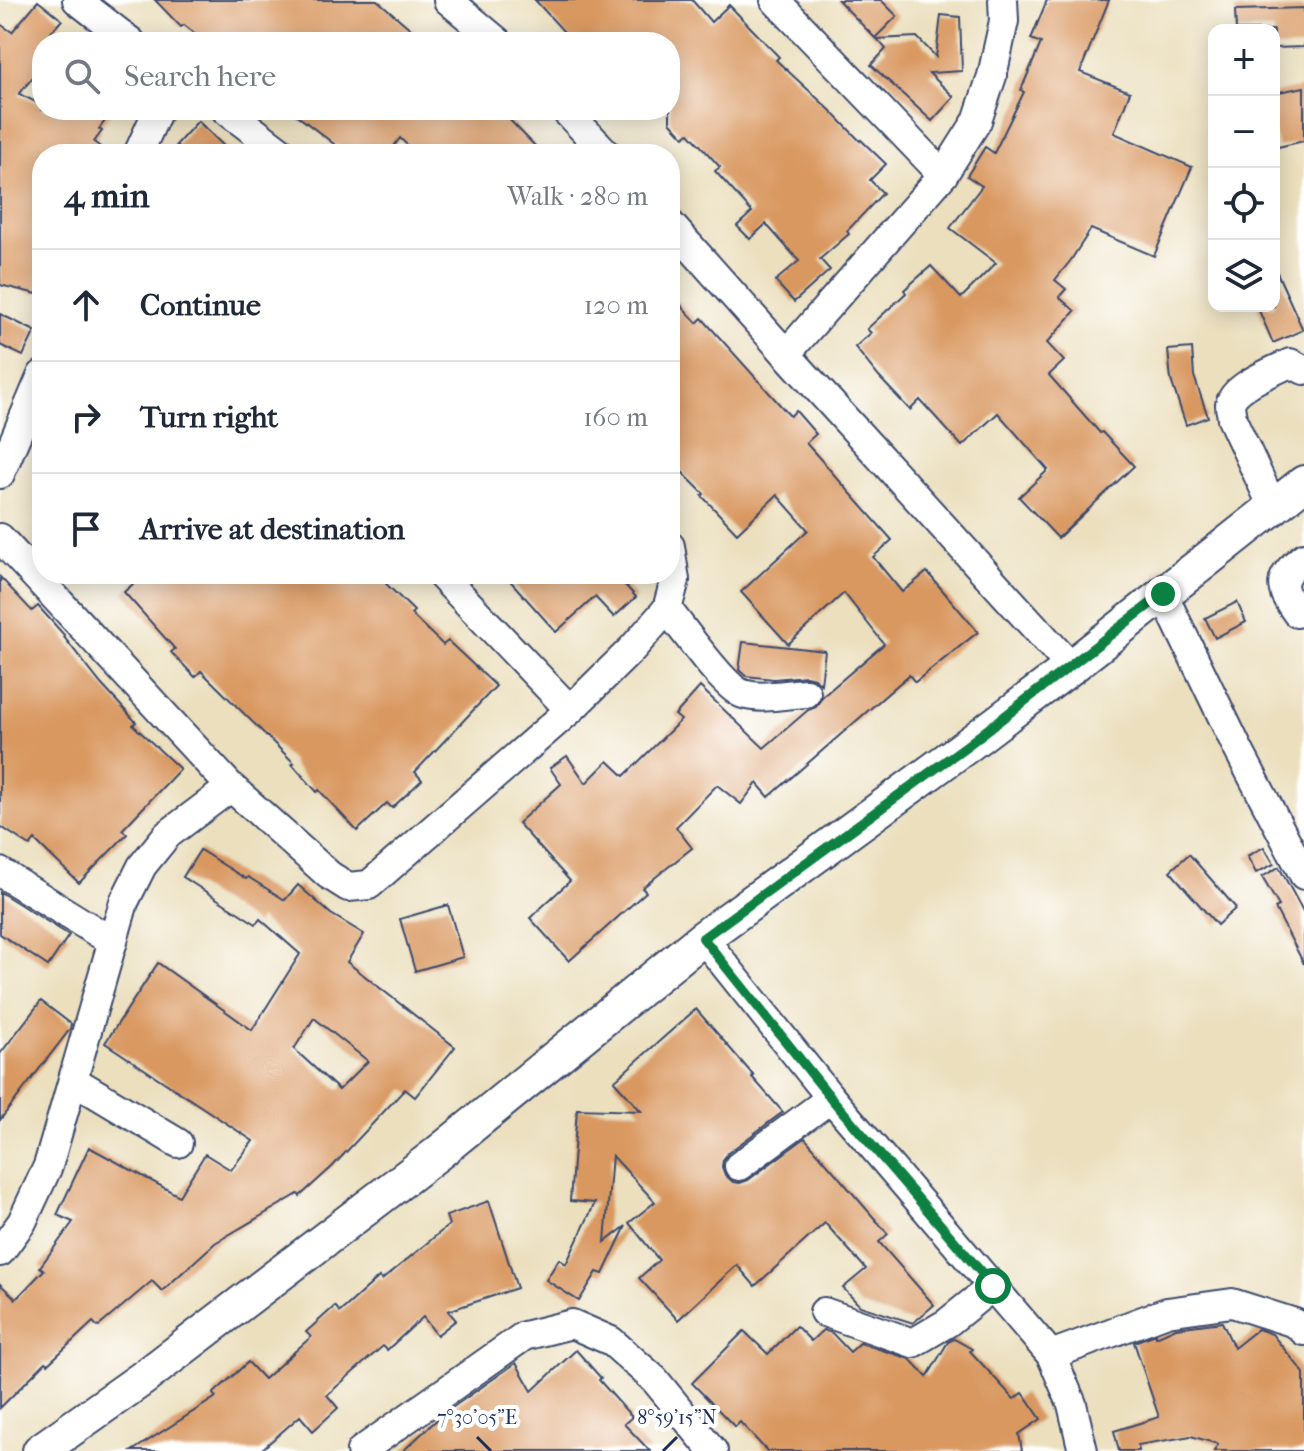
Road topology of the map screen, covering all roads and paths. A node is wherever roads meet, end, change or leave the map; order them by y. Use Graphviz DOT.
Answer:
graph roads {
  1 [pos="77,0"];
  2 [pos="448,0"];
  3 [pos="775,0"];
  4 [pos="1003,0"];
  5 [pos="118,32"];
  6 [pos="486,32"];
  7 [pos="153,120"];
  8 [pos="239,120"];
  9 [pos="575,120"];
  10 [pos="143,144"];
  11 [pos="271,144"];
  12 [pos="597,144"];
  13 [pos="943,175"];
  14 [pos="680,235"];
  15 [pos="786,354"];
  16 [pos="1304,370"];
  17 [pos="32,399"];
  18 [pos="0,474"];
  19 [pos="1303,486"];
  20 [pos="1273,507"];
  21 [pos="0,538"];
  22 [pos="1304,557"];
  23 [pos="32,572"];
  24 [pos="43,584"];
  25 [pos="450,584"];
  26 [pos="674,584"];
  27 [pos="1163,594"];
  28 [pos="667,609"];
  29 [pos="1297,613"];
  30 [pos="1071,667"];
  31 [pos="806,693"];
  32 [pos="570,710"];
  33 [pos="231,787"];
  34 [pos="0,872"];
  35 [pos="1304,875"];
  36 [pos="703,938"];
  37 [pos="113,942"];
  38 [pos="73,1080"];
  39 [pos="831,1098"];
  40 [pos="178,1143"];
  41 [pos="739,1166"];
  42 [pos="0,1252"];
  43 [pos="993,1286"];
  44 [pos="824,1312"];
  45 [pos="1304,1331"];
  46 [pos="1051,1355"];
  47 [pos="364,1450"];
  48 [pos="40,1451"];
  49 [pos="713,1451"];
  50 [pos="1083,1451"];
  1 -- 5 [label="street"];
  2 -- 6 [label="street"];
  3 -- 13 [label="street"];
  4 -- 13 [label="street"];
  7 -- 10 [label="street"];
  8 -- 11 [label="street"];
  9 -- 12 [label="street"];
  13 -- 15 [label="street"];
  14 -- 15 [label="street"];
  15 -- 30 [label="street"];
  16 -- 20 [label="street"];
  17 -- 18 [label="street"];
  19 -- 20 [label="main road"];
  20 -- 27 [label="main road"];
  21 -- 23 [label="street"];
  22 -- 29 [label="street"];
  24 -- 33 [label="street"];
  25 -- 32 [label="street"];
  26 -- 28 [label="street"];
  27 -- 30 [label="main road"];
  27 -- 35 [label="street"];
  28 -- 31 [label="street"];
  28 -- 32 [label="street"];
  30 -- 36 [label="main road"];
  32 -- 33 [label="street"];
  33 -- 37 [label="street"];
  34 -- 37 [label="street"];
  36 -- 39 [label="street"];
  36 -- 48 [label="main road"];
  37 -- 38 [label="street"];
  38 -- 40 [label="street"];
  38 -- 42 [label="street"];
  39 -- 41 [label="street"];
  39 -- 43 [label="street"];
  43 -- 44 [label="street"];
  43 -- 46 [label="street"];
  45 -- 46 [label="street"];
  46 -- 50 [label="street"];
  47 -- 49 [label="street"];
}
